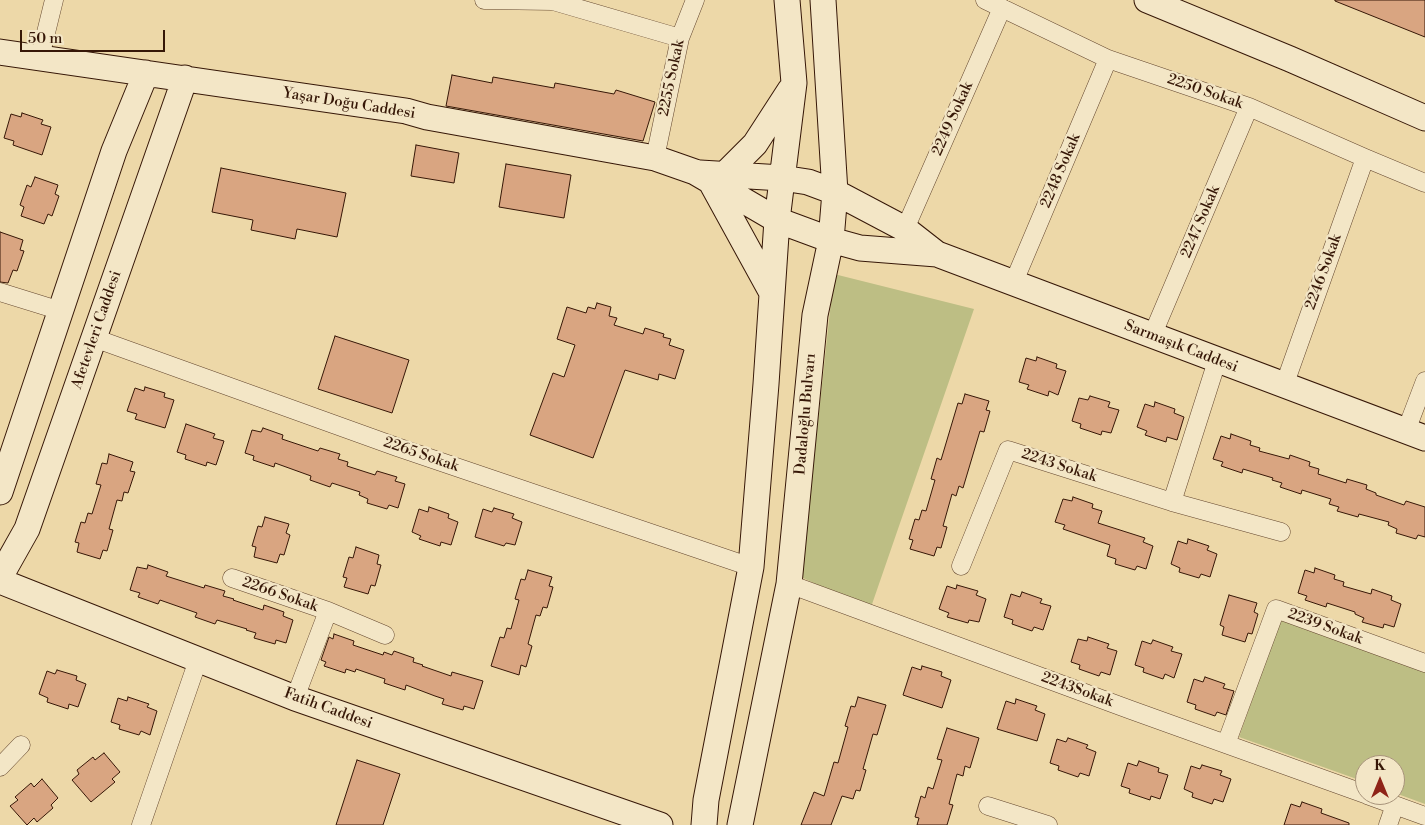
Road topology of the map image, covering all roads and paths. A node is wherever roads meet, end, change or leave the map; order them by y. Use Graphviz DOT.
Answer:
graph roads {
  1 [pos="54,0"];
  2 [pos="484,0"];
  3 [pos="500,0"];
  4 [pos="695,0"];
  5 [pos="787,0"];
  6 [pos="823,0"];
  7 [pos="985,0"];
  8 [pos="1147,0"];
  9 [pos="1002,8"];
  10 [pos="680,38"];
  11 [pos="0,52"];
  12 [pos="40,57"];
  13 [pos="1108,59"];
  14 [pos="146,73"];
  15 [pos="185,78"];
  16 [pos="794,83"];
  17 [pos="1249,107"];
  18 [pos="1425,118"];
  19 [pos="655,158"];
  20 [pos="1365,158"];
  21 [pos="710,176"];
  22 [pos="782,178"];
  23 [pos="1425,183"];
  24 [pos="835,192"];
  25 [pos="777,220"];
  26 [pos="905,229"];
  27 [pos="831,240"];
  28 [pos="937,254"];
  29 [pos="1013,284"];
  30 [pos="0,292"];
  31 [pos="772,293"];
  32 [pos="61,311"];
  33 [pos="1152,336"];
  34 [pos="94,338"];
  35 [pos="1217,361"];
  36 [pos="1425,381"];
  37 [pos="1284,386"];
  38 [pos="1416,434"];
  39 [pos="0,492"];
  40 [pos="1172,502"];
  41 [pos="1281,532"];
  42 [pos="750,566"];
  43 [pos="961,566"];
  44 [pos="232,578"];
  45 [pos="0,579"];
  46 [pos="789,584"];
  47 [pos="328,611"];
  48 [pos="385,635"];
  49 [pos="198,660"];
  50 [pos="1425,663"];
  51 [pos="295,698"];
  52 [pos="1226,744"];
  53 [pos="21,745"];
  54 [pos="0,767"];
  55 [pos="1355,791"];
  56 [pos="1395,805"];
  57 [pos="988,806"];
  58 [pos="1425,816"];
  59 [pos="141,825"];
  60 [pos="660,825"];
  61 [pos="704,825"];
  62 [pos="740,825"];
  63 [pos="1048,825"];
  64 [pos="1388,825"];
  1 -- 12 [label="street"];
  2 -- 3 [label="street"];
  3 -- 10 [label="street"];
  4 -- 10 [label="street, 2255 Sokak"];
  5 -- 16 [label="main road"];
  6 -- 24 [label="main road, Dadaloğlu Bulvarı"];
  7 -- 9 [label="street, 2250 Sokak"];
  8 -- 18 [label="main road"];
  9 -- 13 [label="street, 2250 Sokak"];
  9 -- 26 [label="street, 2249 Sokak"];
  10 -- 19 [label="street, 2255 Sokak"];
  11 -- 12 [label="main road, Yaşar Doğu Caddesi"];
  12 -- 14 [label="main road, Yaşar Doğu Caddesi"];
  13 -- 17 [label="street, 2250 Sokak"];
  13 -- 29 [label="street, 2248 Sokak"];
  14 -- 15 [label="main road, Yaşar Doğu Caddesi"];
  14 -- 32 [label="main road"];
  15 -- 19 [label="main road, Yaşar Doğu Caddesi"];
  15 -- 34 [label="main road, Afetevleri Caddesi"];
  16 -- 21 [label="main road"];
  16 -- 22 [label="main road"];
  17 -- 20 [label="street, 2250 Sokak"];
  17 -- 33 [label="street, 2247 Sokak"];
  19 -- 21 [label="main road, Yaşar Doğu Caddesi"];
  20 -- 23 [label="street, 2250 Sokak"];
  20 -- 37 [label="street, 2246 Sokak"];
  21 -- 22 [label="main road"];
  21 -- 25 [label="main road"];
  21 -- 31 [label="main road"];
  22 -- 24 [label="main road"];
  22 -- 25 [label="main road"];
  24 -- 26 [label="main road"];
  24 -- 27 [label="main road, Dadaloğlu Bulvarı"];
  25 -- 27 [label="main road"];
  25 -- 31 [label="main road"];
  26 -- 28 [label="main road"];
  27 -- 28 [label="main road"];
  27 -- 46 [label="main road, Dadaloğlu Bulvarı"];
  28 -- 29 [label="main road, Sarmaşık Caddesi"];
  29 -- 33 [label="main road, Sarmaşık Caddesi"];
  30 -- 32 [label="street"];
  31 -- 42 [label="main road"];
  32 -- 39 [label="main road"];
  33 -- 35 [label="main road, Sarmaşık Caddesi"];
  34 -- 42 [label="street, 2265 Sokak"];
  34 -- 45 [label="main road, Afetevleri Caddesi"];
  35 -- 37 [label="main road, Sarmaşık Caddesi"];
  35 -- 40 [label="street"];
  36 -- 38 [label="street"];
  37 -- 38 [label="main road, Sarmaşık Caddesi"];
  40 -- 41 [label="street, 2243 Sokak"];
  40 -- 43 [label="street, 2243 Sokak"];
  42 -- 61 [label="main road"];
  44 -- 47 [label="street, 2266 Sokak"];
  45 -- 49 [label="main road, Fatih Caddesi"];
  46 -- 52 [label="street, 2243Sokak"];
  46 -- 62 [label="main road, Dadaloğlu Bulvarı"];
  47 -- 48 [label="street, 2266 Sokak"];
  47 -- 51 [label="street, 2266 Sokak"];
  49 -- 51 [label="main road, Fatih Caddesi"];
  49 -- 59 [label="street"];
  50 -- 52 [label="street, 2239 Sokak"];
  51 -- 60 [label="main road, Fatih Caddesi"];
  52 -- 55 [label="street, 2243Sokak"];
  53 -- 54 [label="street"];
  56 -- 58 [label="street, 2243Sokak"];
  56 -- 64 [label="street"];
  57 -- 63 [label="street"];
}
